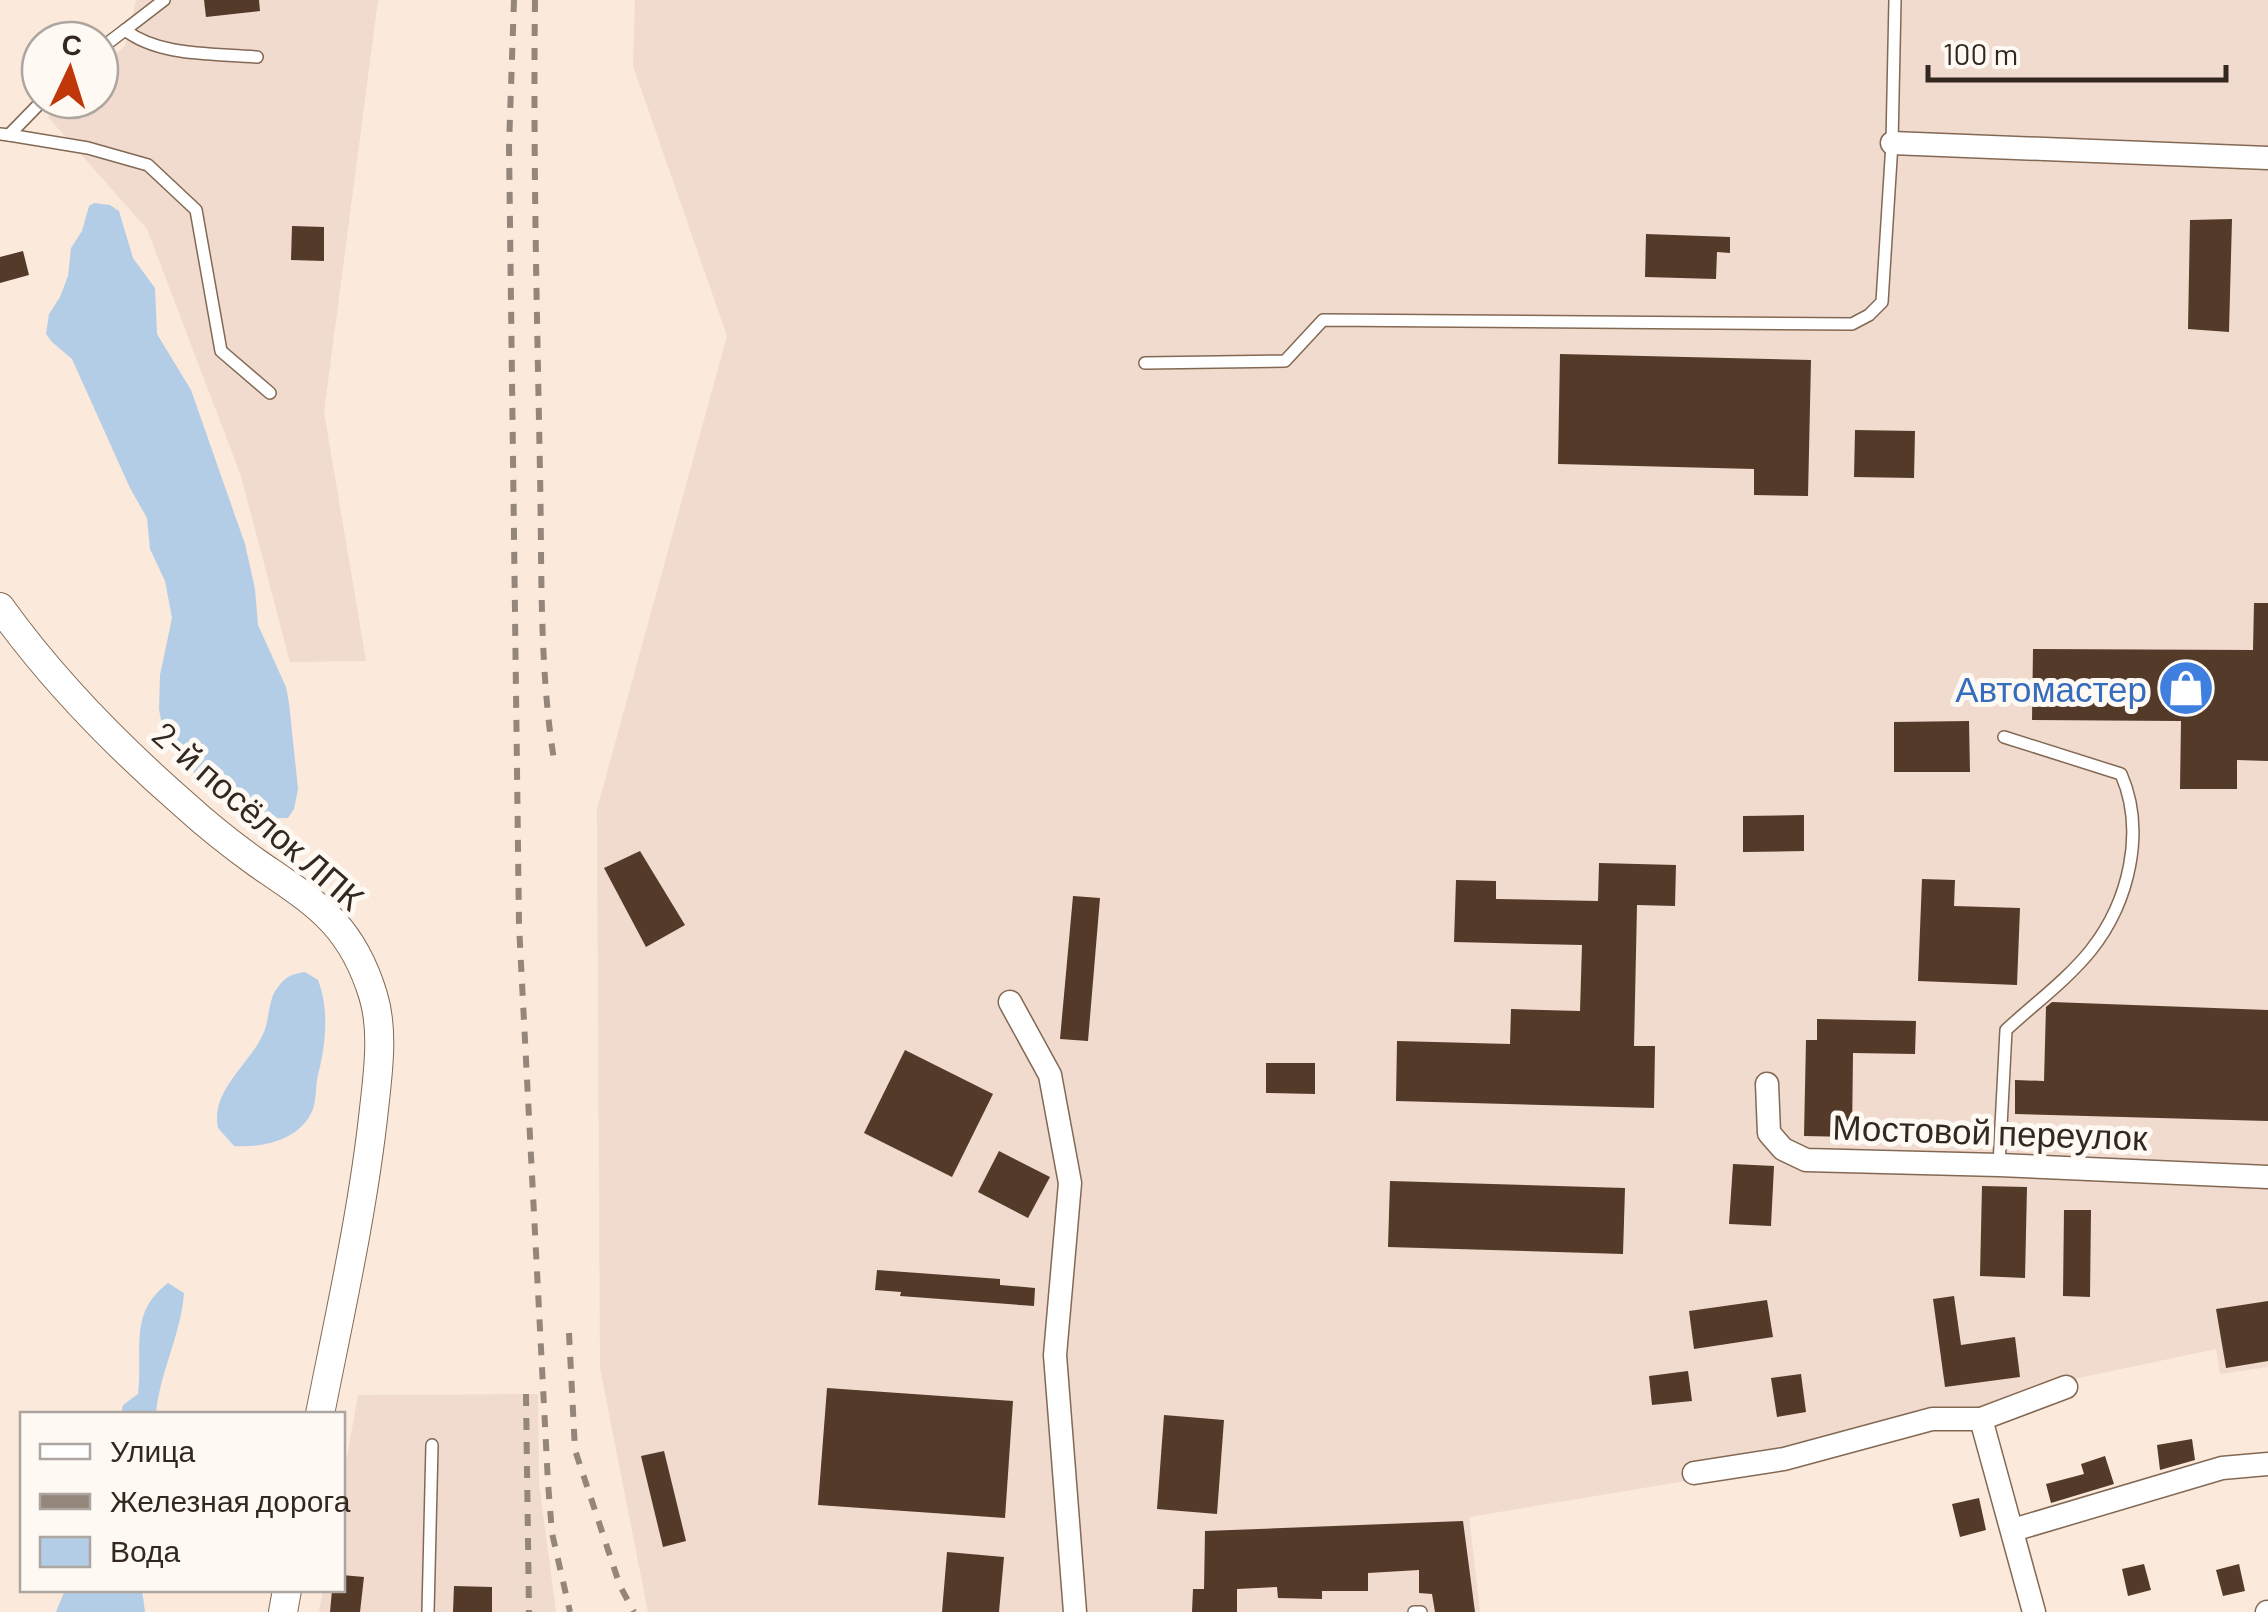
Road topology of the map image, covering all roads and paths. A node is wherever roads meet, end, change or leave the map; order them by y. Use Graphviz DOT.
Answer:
graph roads {
  1 [pos="164,0"];
  2 [pos="1895,0"];
  3 [pos="125,30"];
  4 [pos="120,34"];
  5 [pos="257,57"];
  6 [pos="4,134"];
  7 [pos="1892,143"];
  8 [pos="2268,158"];
  9 [pos="1145,363"];
  10 [pos="270,393"];
  11 [pos="0,607"];
  12 [pos="2004,737"];
  13 [pos="1010,1002"];
  14 [pos="1767,1084"];
  15 [pos="1998,1164"];
  16 [pos="2268,1177"];
  17 [pos="2066,1387"];
  18 [pos="320,1412"];
  19 [pos="1981,1420"];
  20 [pos="432,1445"];
  21 [pos="2268,1464"];
  22 [pos="1694,1474"];
  23 [pos="2013,1530"];
  24 [pos="428,1612"];
  25 [pos="1074,1612"];
  26 [pos="2034,1612"];
  1 -- 3 [label="lane"];
  2 -- 7 [label="lane"];
  3 -- 4 [label="lane"];
  3 -- 5 [label="lane"];
  6 -- 10 [label="lane"];
  7 -- 8 [label="street"];
  7 -- 9 [label="lane"];
  11 -- 18 [label="street, 2-й посёлок ЛПК"];
  12 -- 15 [label="lane"];
  13 -- 25 [label="street"];
  14 -- 15 [label="street, Мостовой переулок"];
  15 -- 16 [label="street, Мостовой переулок"];
  17 -- 19 [label="street"];
  19 -- 22 [label="street"];
  19 -- 23 [label="street"];
  20 -- 24 [label="lane"];
  21 -- 23 [label="street"];
  23 -- 26 [label="street"];
}
